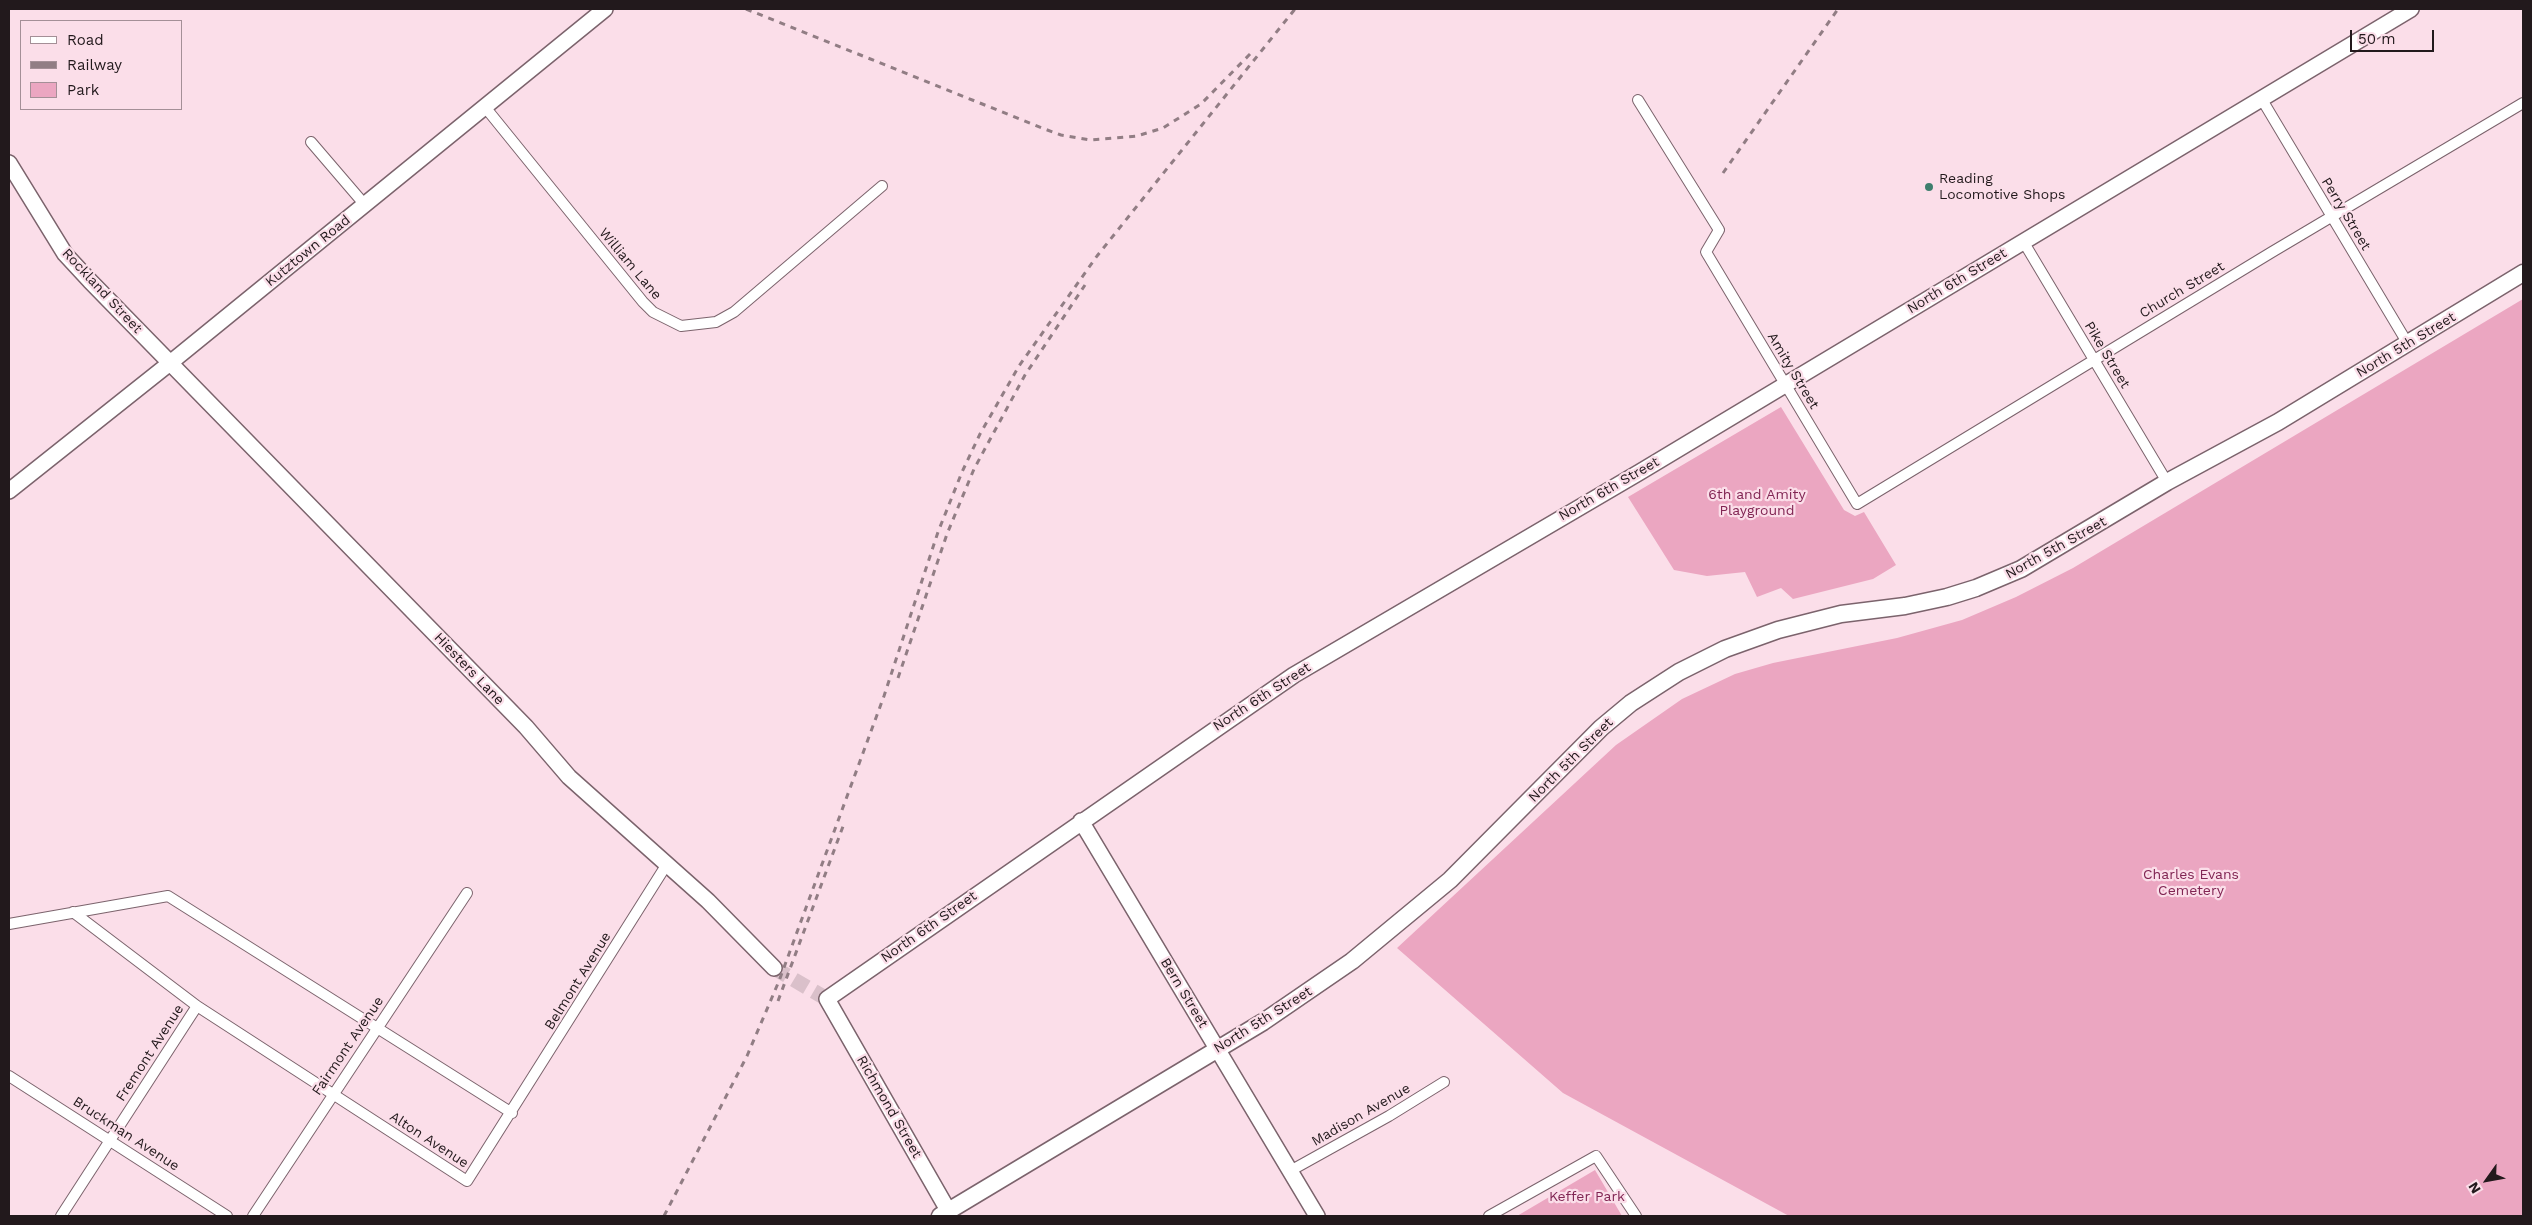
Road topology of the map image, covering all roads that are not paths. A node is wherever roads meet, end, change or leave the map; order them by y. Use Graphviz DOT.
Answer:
graph roads {
  1 [pos="2411,9"];
  2 [pos="598,11"];
  3 [pos="2261,98"];
  4 [pos="1638,100"];
  5 [pos="2523,103"];
  6 [pos="485,107"];
  7 [pos="310,142"];
  8 [pos="9,163"];
  9 [pos="882,186"];
  10 [pos="365,205"];
  11 [pos="2332,216"];
  12 [pos="2023,241"];
  13 [pos="2523,273"];
  14 [pos="2408,344"];
  15 [pos="2094,360"];
  16 [pos="170,363"];
  17 [pos="1785,384"];
  18 [pos="2167,482"];
  19 [pos="9,490"];
  20 [pos="1857,504"];
  21 [pos="1081,821"];
  22 [pos="667,864"];
  23 [pos="467,893"];
  24 [pos="73,912"];
  25 [pos="9,924"];
  26 [pos="774,968"];
  27 [pos="826,999"];
  28 [pos="197,1006"];
  29 [pos="378,1026"];
  30 [pos="1217,1049"];
  31 [pos="9,1076"];
  32 [pos="1444,1082"];
  33 [pos="332,1094"];
  34 [pos="512,1113"];
  35 [pos="110,1141"];
  36 [pos="1290,1171"];
  37 [pos="947,1215"];
  38 [pos="61,1216"];
  39 [pos="227,1216"];
  40 [pos="253,1216"];
  41 [pos="1317,1216"];
  42 [pos="1489,1216"];
  43 [pos="1636,1216"];
  1 -- 3 [label="street, North 6th Street"];
  2 -- 6 [label="street, Kutztown Road"];
  3 -- 11 [label="street, Perry Street"];
  3 -- 12 [label="street, North 6th Street"];
  4 -- 17 [label="street, Amity Street"];
  5 -- 11 [label="street, Church Street"];
  6 -- 9 [label="street, William Lane"];
  6 -- 10 [label="street, Kutztown Road"];
  7 -- 10 [label="street"];
  8 -- 16 [label="street, Rockland Street"];
  10 -- 16 [label="street, Kutztown Road"];
  11 -- 14 [label="street, Perry Street"];
  11 -- 15 [label="street, Church Street"];
  12 -- 15 [label="street, Pike Street"];
  12 -- 17 [label="street, North 6th Street"];
  13 -- 14 [label="main road, North 5th Street"];
  14 -- 18 [label="main road, North 5th Street"];
  15 -- 18 [label="street, Pike Street"];
  15 -- 20 [label="street, Church Street"];
  16 -- 19 [label="street, Kutztown Road"];
  16 -- 22 [label="street, Hiesters Lane"];
  17 -- 20 [label="street, Amity Street"];
  17 -- 21 [label="street, North 6th Street"];
  18 -- 30 [label="main road, North 5th Street"];
  21 -- 27 [label="street, North 6th Street"];
  21 -- 30 [label="street, Bern Street"];
  22 -- 26 [label="street, Hiesters Lane"];
  22 -- 34 [label="street, Belmont Avenue"];
  23 -- 29 [label="street, Fairmont Avenue"];
  24 -- 25 [label="street"];
  24 -- 28 [label="street, Alton Avenue"];
  24 -- 29 [label="street"];
  27 -- 37 [label="street, Richmond Street"];
  28 -- 33 [label="street, Alton Avenue"];
  28 -- 35 [label="street, Fremont Avenue"];
  29 -- 33 [label="street, Fairmont Avenue"];
  29 -- 34 [label="street"];
  30 -- 36 [label="street, Bern Street"];
  30 -- 37 [label="main road, North 5th Street"];
  31 -- 35 [label="street, Bruckman Avenue"];
  32 -- 36 [label="street, Madison Avenue"];
  33 -- 34 [label="street, Alton Avenue"];
  33 -- 40 [label="street, Fairmont Avenue"];
  35 -- 38 [label="street, Fremont Avenue"];
  35 -- 39 [label="street, Bruckman Avenue"];
  36 -- 41 [label="street, Bern Street"];
  42 -- 43 [label="street"];
}
